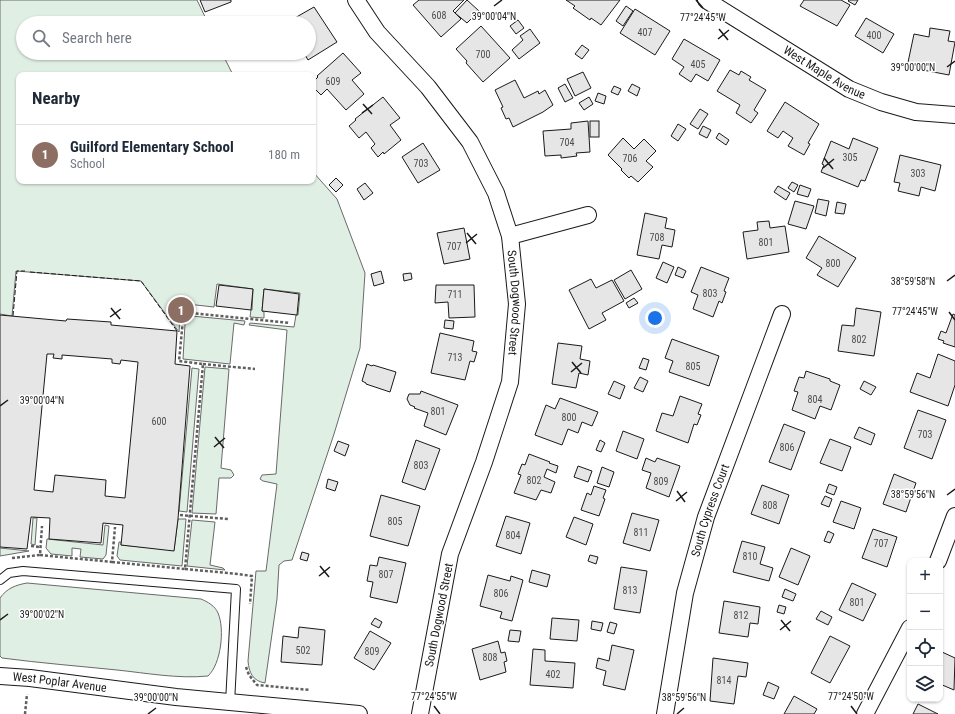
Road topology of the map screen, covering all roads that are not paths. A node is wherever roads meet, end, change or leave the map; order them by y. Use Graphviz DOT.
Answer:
graph roads {
  1 [pos="356,0"];
  2 [pos="706,0"];
  3 [pos="955,115"];
  4 [pos="588,215"];
  5 [pos="510,236"];
  6 [pos="782,314"];
  7 [pos="955,516"];
  8 [pos="939,558"];
  9 [pos="0,580"];
  10 [pos="909,630"];
  11 [pos="0,676"];
  12 [pos="230,703"];
  13 [pos="358,714"];
  14 [pos="420,714"];
  15 [pos="665,714"];
  16 [pos="865,714"];
  1 -- 5 [label="street, South Dogwood Street"];
  2 -- 3 [label="street, West Maple Avenue"];
  4 -- 5 [label="street"];
  5 -- 14 [label="street, South Dogwood Street"];
  6 -- 15 [label="street, South Cypress Court"];
  7 -- 8 [label="street"];
  9 -- 12 [label="lane"];
  10 -- 16 [label="street"];
  11 -- 12 [label="street, West Poplar Avenue"];
  12 -- 13 [label="street, West Poplar Avenue"];
}
